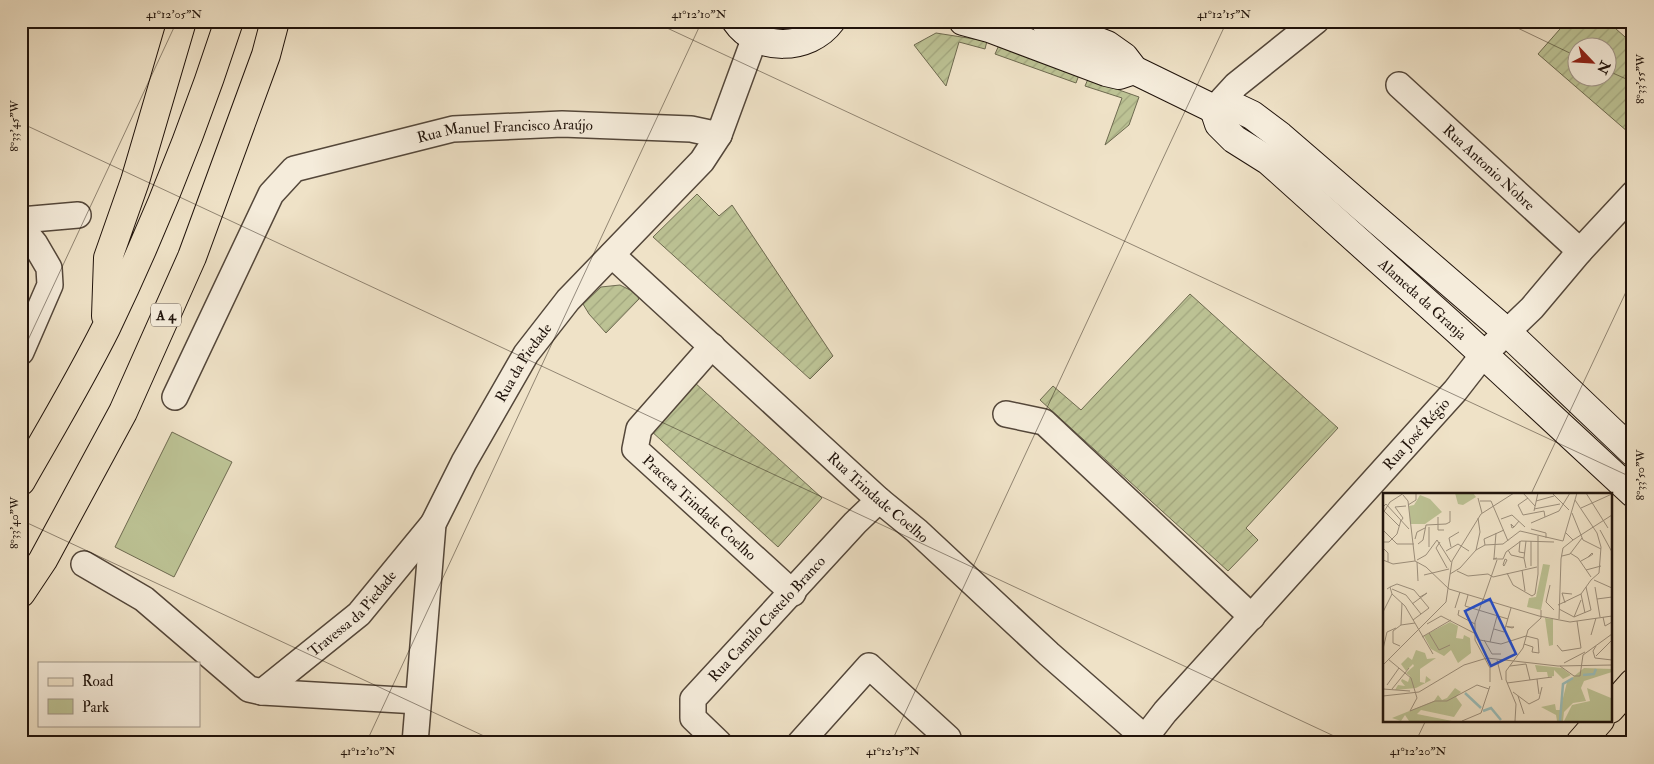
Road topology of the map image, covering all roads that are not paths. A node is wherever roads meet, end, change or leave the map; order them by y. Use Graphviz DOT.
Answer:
graph roads {
  1 [pos="182,21"];
  2 [pos="229,21"];
  3 [pos="275,21"];
  4 [pos="831,21"];
  5 [pos="962,21"];
  6 [pos="1045,21"];
  7 [pos="1316,21"];
  8 [pos="745,29"];
  9 [pos="1134,70"];
  10 [pos="1398,85"];
  11 [pos="1214,109"];
  12 [pos="719,135"];
  13 [pos="1633,194"];
  14 [pos="78,215"];
  15 [pos="21,220"];
  16 [pos="21,227"];
  17 [pos="1580,251"];
  18 [pos="612,255"];
  19 [pos="105,329"];
  20 [pos="1507,332"];
  21 [pos="712,346"];
  22 [pos="21,352"];
  23 [pos="1483,355"];
  24 [pos="176,397"];
  25 [pos="1006,414"];
  26 [pos="1633,452"];
  27 [pos="21,481"];
  28 [pos="1633,493"];
  29 [pos="879,500"];
  30 [pos="433,524"];
  31 [pos="84,564"];
  32 [pos="21,593"];
  33 [pos="793,593"];
  34 [pos="1252,617"];
  35 [pos="1633,684"];
  36 [pos="262,692"];
  37 [pos="418,701"];
  38 [pos="1612,707"];
  39 [pos="1598,722"];
  40 [pos="948,738"];
  41 [pos="1143,740"];
  42 [pos="415,743"];
  43 [pos="719,743"];
  44 [pos="800,743"];
  45 [pos="1580,743"];
  1 -- 19 [label="main road"];
  2 -- 19 [label="main road"];
  3 -- 32 [label="main road, A 4"];
  4 -- 8 [label="street"];
  5 -- 9 [label="street"];
  6 -- 9 [label="street, Alameda da Granja"];
  7 -- 11 [label="street"];
  8 -- 12 [label="street, Rua da Piedade"];
  9 -- 11 [label="street, Alameda da Granja"];
  10 -- 17 [label="street, Rua Antonio Nobre"];
  11 -- 20 [label="street, Alameda da Granja"];
  11 -- 23 [label="street, Alameda da Granja"];
  12 -- 18 [label="street, Rua da Piedade"];
  12 -- 24 [label="street, Rua Manuel Francisco Araújo"];
  13 -- 17 [label="street, Rua José Régio"];
  14 -- 15 [label="street"];
  16 -- 22 [label="street"];
  17 -- 20 [label="street, Rua José Régio"];
  18 -- 21 [label="street, Rua Trindade Coelho"];
  18 -- 30 [label="street, Rua da Piedade"];
  19 -- 27 [label="main road"];
  20 -- 23 [label="street, Rua José Régio"];
  20 -- 26 [label="street, Alameda da Granja"];
  21 -- 29 [label="street, Rua Trindade Coelho"];
  21 -- 33 [label="street, Praceta Trindade Coelho"];
  23 -- 28 [label="street, Alameda da Granja"];
  23 -- 34 [label="street, Rua José Régio"];
  25 -- 34 [label="street"];
  29 -- 33 [label="street, Rua Camilo Castelo Branco"];
  29 -- 41 [label="street, Rua Trindade Coelho"];
  30 -- 36 [label="street, Travessa da Piedade"];
  30 -- 37 [label="street, Rua da Piedade"];
  31 -- 36 [label="street"];
  33 -- 43 [label="street, Rua Camilo Castelo Branco"];
  34 -- 41 [label="street, Rua José Régio"];
  35 -- 38 [label="main road"];
  36 -- 37 [label="street"];
  37 -- 42 [label="street, Rua da Piedade"];
  39 -- 45 [label="main road"];
  40 -- 44 [label="street"];
}
